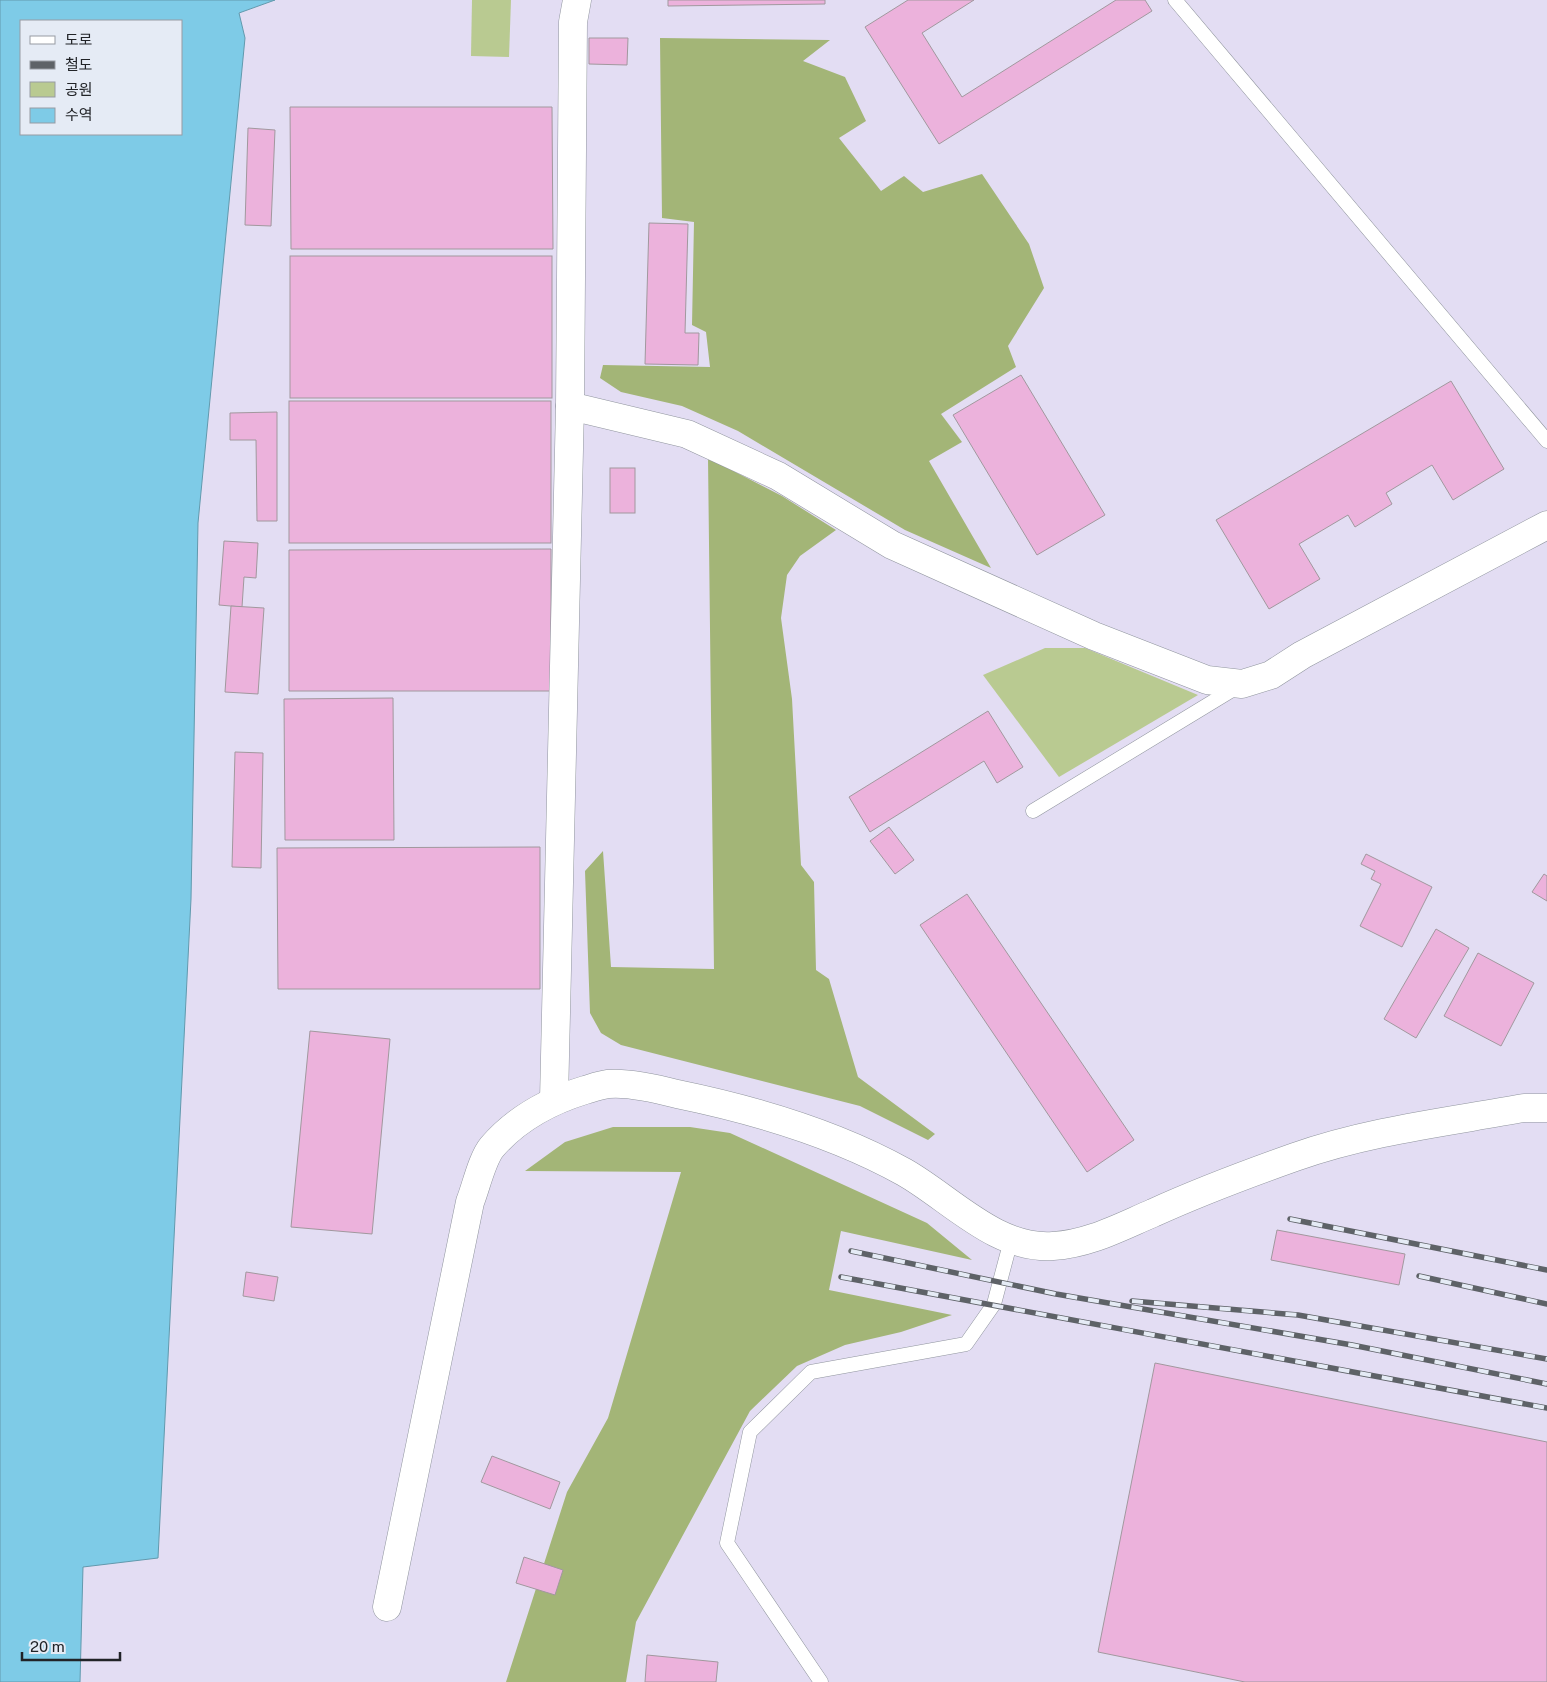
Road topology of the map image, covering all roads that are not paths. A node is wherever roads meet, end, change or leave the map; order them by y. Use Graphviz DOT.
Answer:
graph roads {
  1 [pos="577,0"];
  2 [pos="1175,0"];
  3 [pos="570,406"];
  4 [pos="1547,441"];
  5 [pos="1547,525"];
  6 [pos="1242,684"];
  7 [pos="1033,811"];
  8 [pos="554,1100"];
  9 [pos="1547,1108"];
  10 [pos="1011,1240"];
  11 [pos="387,1607"];
  12 [pos="820,1682"];
  1 -- 3 [label="street"];
  2 -- 4 [label="lane"];
  3 -- 6 [label="street"];
  3 -- 8 [label="street"];
  5 -- 6 [label="street"];
  6 -- 7 [label="lane"];
  8 -- 10 [label="street"];
  8 -- 11 [label="street"];
  9 -- 10 [label="street"];
  10 -- 12 [label="lane"];
}
